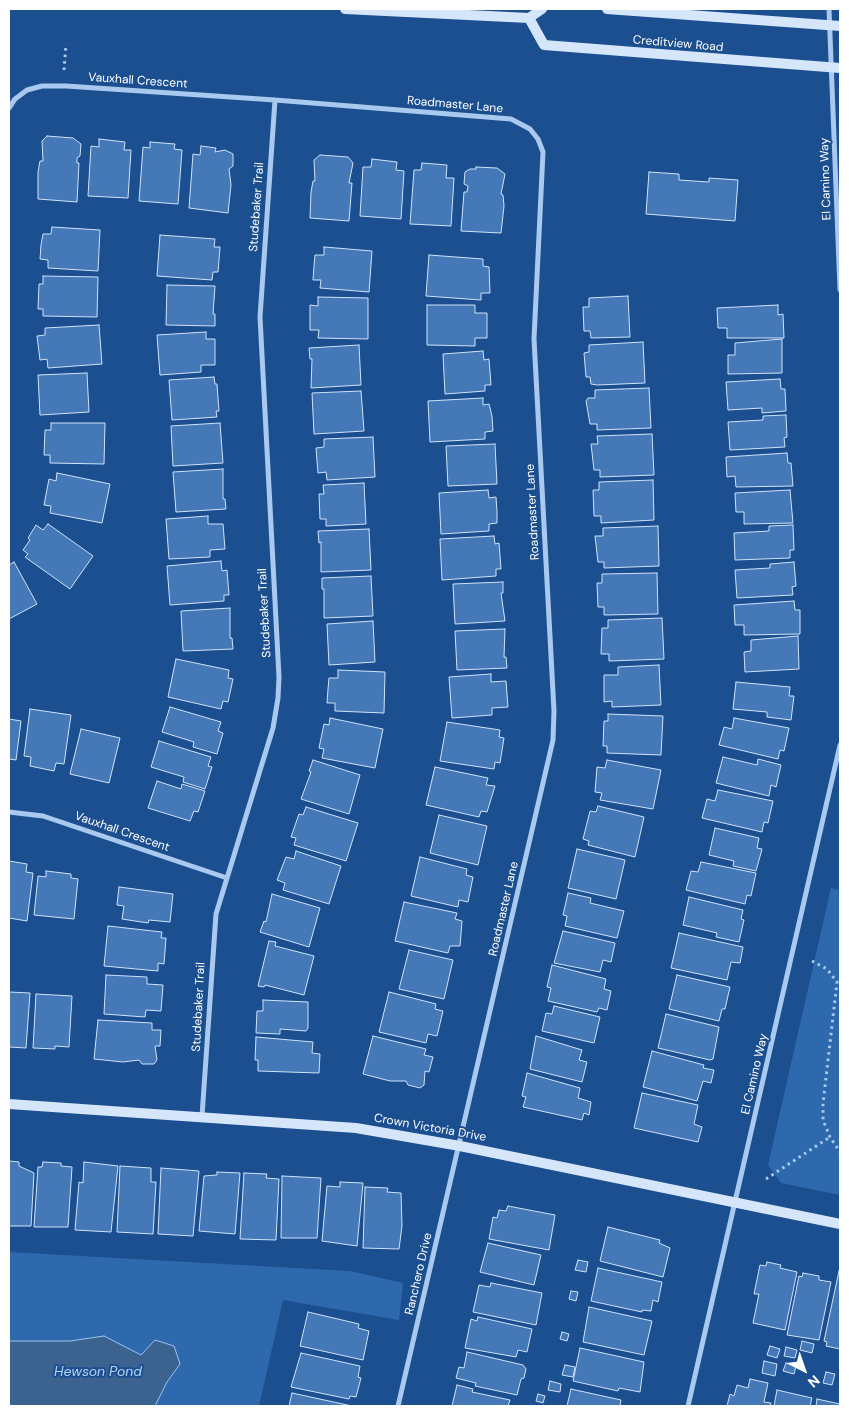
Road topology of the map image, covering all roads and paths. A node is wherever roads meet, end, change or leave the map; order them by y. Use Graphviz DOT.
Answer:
graph roads {
  1 [pos="345,9"];
  2 [pos="542,9"];
  3 [pos="607,9"];
  4 [pos="829,9"];
  5 [pos="529,18"];
  6 [pos="835,26"];
  7 [pos="66,44"];
  8 [pos="837,68"];
  9 [pos="64,70"];
  10 [pos="275,100"];
  11 [pos="9,108"];
  12 [pos="840,290"];
  13 [pos="840,745"];
  14 [pos="9,812"];
  15 [pos="226,878"];
  16 [pos="812,961"];
  17 [pos="9,1104"];
  18 [pos="202,1116"];
  19 [pos="830,1137"];
  20 [pos="460,1146"];
  21 [pos="840,1152"];
  22 [pos="766,1178"];
  23 [pos="735,1201"];
  24 [pos="840,1224"];
  25 [pos="398,1406"];
  26 [pos="688,1406"];
  1 -- 5 [label="street"];
  2 -- 5 [label="street"];
  3 -- 6 [label="street"];
  4 -- 6 [label="street, El Camino Way"];
  5 -- 8 [label="street, Creditview Road"];
  6 -- 8 [label="street, El Camino Way"];
  7 -- 9 [label="path"];
  8 -- 12 [label="street, El Camino Way"];
  10 -- 11 [label="street, Vauxhall Crescent"];
  10 -- 15 [label="street, Studebaker Trail"];
  10 -- 20 [label="street, Roadmaster Lane"];
  13 -- 23 [label="street, El Camino Way"];
  14 -- 15 [label="street, Vauxhall Crescent"];
  15 -- 18 [label="street, Studebaker Trail"];
  16 -- 19 [label="path"];
  17 -- 18 [label="street, Crown Victoria Drive"];
  18 -- 20 [label="street, Crown Victoria Drive"];
  19 -- 21 [label="path"];
  19 -- 22 [label="path"];
  20 -- 23 [label="street, Crown Victoria Drive"];
  20 -- 25 [label="street, Ranchero Drive"];
  23 -- 24 [label="street, Crown Victoria Drive"];
  23 -- 26 [label="street, El Camino Way"];
}
